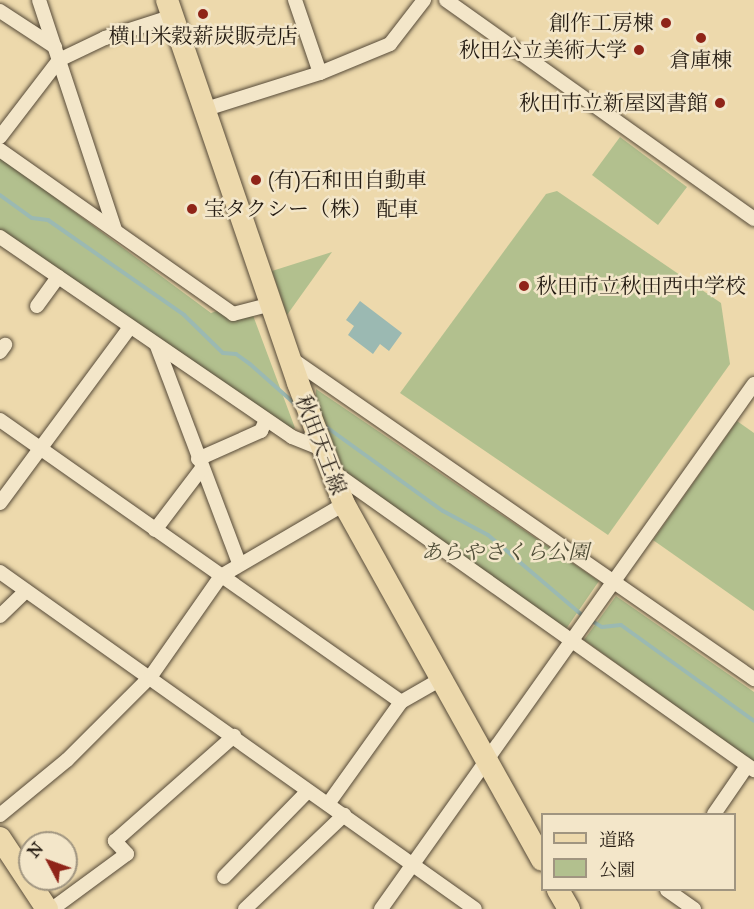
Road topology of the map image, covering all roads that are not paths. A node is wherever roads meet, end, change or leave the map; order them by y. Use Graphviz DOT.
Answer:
graph roads {
  1 [pos="39,0"];
  2 [pos="295,0"];
  3 [pos="424,0"];
  4 [pos="446,0"];
  5 [pos="170,8"];
  6 [pos="0,11"];
  7 [pos="57,53"];
  8 [pos="320,73"];
  9 [pos="206,109"];
  10 [pos="0,137"];
  11 [pos="0,150"];
  12 [pos="752,213"];
  13 [pos="115,230"];
  14 [pos="0,237"];
  15 [pos="58,277"];
  16 [pos="272,304"];
  17 [pos="37,306"];
  18 [pos="130,327"];
  19 [pos="157,346"];
  20 [pos="289,357"];
  21 [pos="754,384"];
  22 [pos="0,420"];
  23 [pos="266,420"];
  24 [pos="40,448"];
  25 [pos="324,458"];
  26 [pos="200,464"];
  27 [pos="0,503"];
  28 [pos="344,504"];
  29 [pos="155,530"];
  30 [pos="239,563"];
  31 [pos="0,572"];
  32 [pos="221,576"];
  33 [pos="608,588"];
  34 [pos="26,591"];
  35 [pos="0,616"];
  36 [pos="574,633"];
  37 [pos="151,676"];
  38 [pos="441,679"];
  39 [pos="754,679"];
  40 [pos="401,702"];
  41 [pos="234,736"];
  42 [pos="487,763"];
  43 [pos="751,768"];
  44 [pos="308,791"];
  45 [pos="328,804"];
  46 [pos="715,813"];
  47 [pos="0,815"];
  48 [pos="344,815"];
  49 [pos="0,838"];
  50 [pos="541,853"];
  51 [pos="412,866"];
  52 [pos="224,877"];
  53 [pos="559,891"];
  54 [pos="668,891"];
  55 [pos="43,907"];
  56 [pos="245,909"];
  57 [pos="381,909"];
  58 [pos="475,909"];
  59 [pos="569,909"];
  60 [pos="694,909"];
  1 -- 7 [label="street"];
  2 -- 8 [label="street"];
  3 -- 8 [label="street"];
  4 -- 12 [label="street"];
  5 -- 7 [label="street"];
  5 -- 9 [label="main road, 秋田天王線"];
  6 -- 7 [label="street"];
  7 -- 10 [label="street"];
  7 -- 13 [label="street"];
  8 -- 9 [label="street"];
  9 -- 16 [label="main road, 秋田天王線"];
  11 -- 13 [label="street"];
  13 -- 16 [label="street"];
  14 -- 15 [label="street"];
  15 -- 17 [label="street"];
  15 -- 18 [label="street"];
  16 -- 20 [label="main road, 秋田天王線"];
  18 -- 19 [label="street"];
  18 -- 24 [label="street"];
  19 -- 23 [label="street"];
  19 -- 26 [label="street"];
  20 -- 25 [label="main road, 秋田天王線"];
  20 -- 33 [label="street"];
  21 -- 33 [label="street"];
  22 -- 24 [label="street"];
  23 -- 25 [label="street"];
  23 -- 26 [label="street"];
  24 -- 27 [label="street"];
  24 -- 29 [label="street"];
  25 -- 28 [label="main road, 秋田天王線"];
  25 -- 36 [label="street"];
  26 -- 29 [label="street"];
  26 -- 30 [label="street"];
  28 -- 30 [label="street"];
  28 -- 38 [label="main road, 秋田天王線"];
  29 -- 32 [label="street"];
  30 -- 32 [label="street"];
  31 -- 34 [label="street"];
  32 -- 37 [label="street"];
  32 -- 40 [label="street"];
  33 -- 36 [label="street"];
  33 -- 39 [label="street"];
  34 -- 35 [label="street"];
  34 -- 37 [label="street"];
  36 -- 42 [label="street"];
  36 -- 43 [label="street"];
  37 -- 41 [label="street"];
  37 -- 47 [label="street"];
  38 -- 40 [label="street"];
  38 -- 42 [label="main road, 秋田天王線"];
  40 -- 45 [label="street"];
  41 -- 44 [label="street"];
  41 -- 55 [label="street"];
  42 -- 50 [label="main road, 秋田天王線"];
  42 -- 51 [label="street"];
  43 -- 46 [label="street"];
  44 -- 45 [label="street"];
  44 -- 52 [label="street"];
  45 -- 48 [label="street"];
  48 -- 51 [label="street"];
  48 -- 56 [label="street"];
  49 -- 55 [label="main road"];
  51 -- 57 [label="street"];
  51 -- 58 [label="street"];
  53 -- 59 [label="main road"];
  54 -- 60 [label="street"];
}
